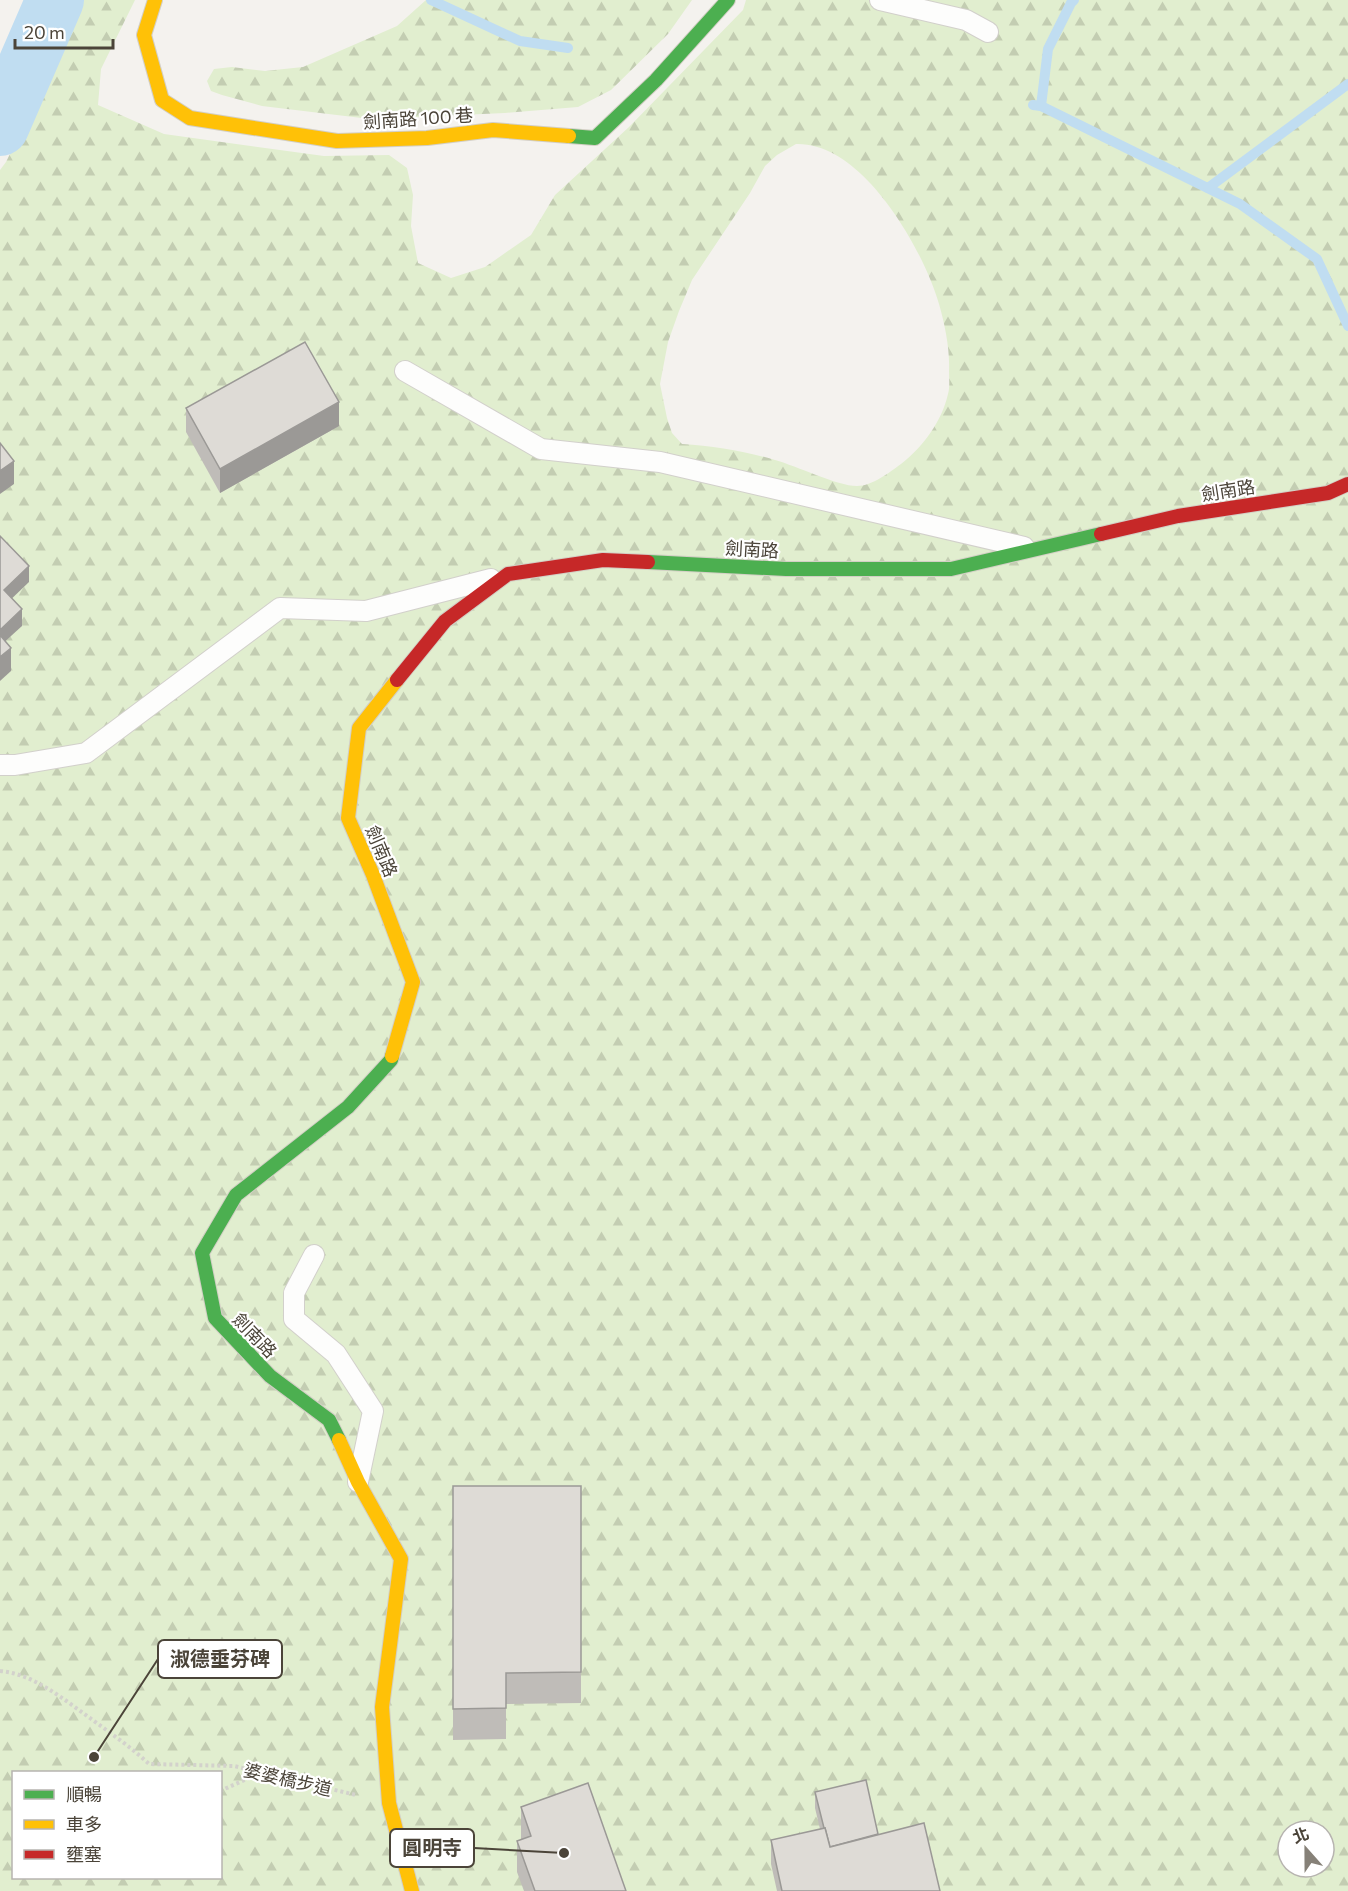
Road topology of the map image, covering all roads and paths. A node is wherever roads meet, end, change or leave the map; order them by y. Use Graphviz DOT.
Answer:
graph roads {
  1 [pos="155,0"];
  2 [pos="728,0"];
  3 [pos="880,0"];
  4 [pos="988,32"];
  5 [pos="405,371"];
  6 [pos="1348,484"];
  7 [pos="1035,549"];
  8 [pos="508,574"];
  9 [pos="0,765"];
  10 [pos="314,1255"];
  11 [pos="358,1482"];
  12 [pos="0,1671"];
  13 [pos="260,1772"];
  14 [pos="222,1790"];
  15 [pos="388,1803"];
  16 [pos="412,1891"];
  1 -- 2 [label="street, 劍南路 100 巷"];
  3 -- 4 [label="lane"];
  5 -- 7 [label="lane"];
  6 -- 7 [label="street, 劍南路"];
  7 -- 8 [label="street, 劍南路"];
  8 -- 9 [label="lane"];
  8 -- 11 [label="street, 劍南路"];
  10 -- 11 [label="lane"];
  11 -- 15 [label="street, 劍南路"];
  12 -- 13 [label="path, 婆婆橋步道"];
  13 -- 14 [label="path"];
  13 -- 15 [label="path, 婆婆橋步道"];
  15 -- 16 [label="street, 劍南路"];
}
